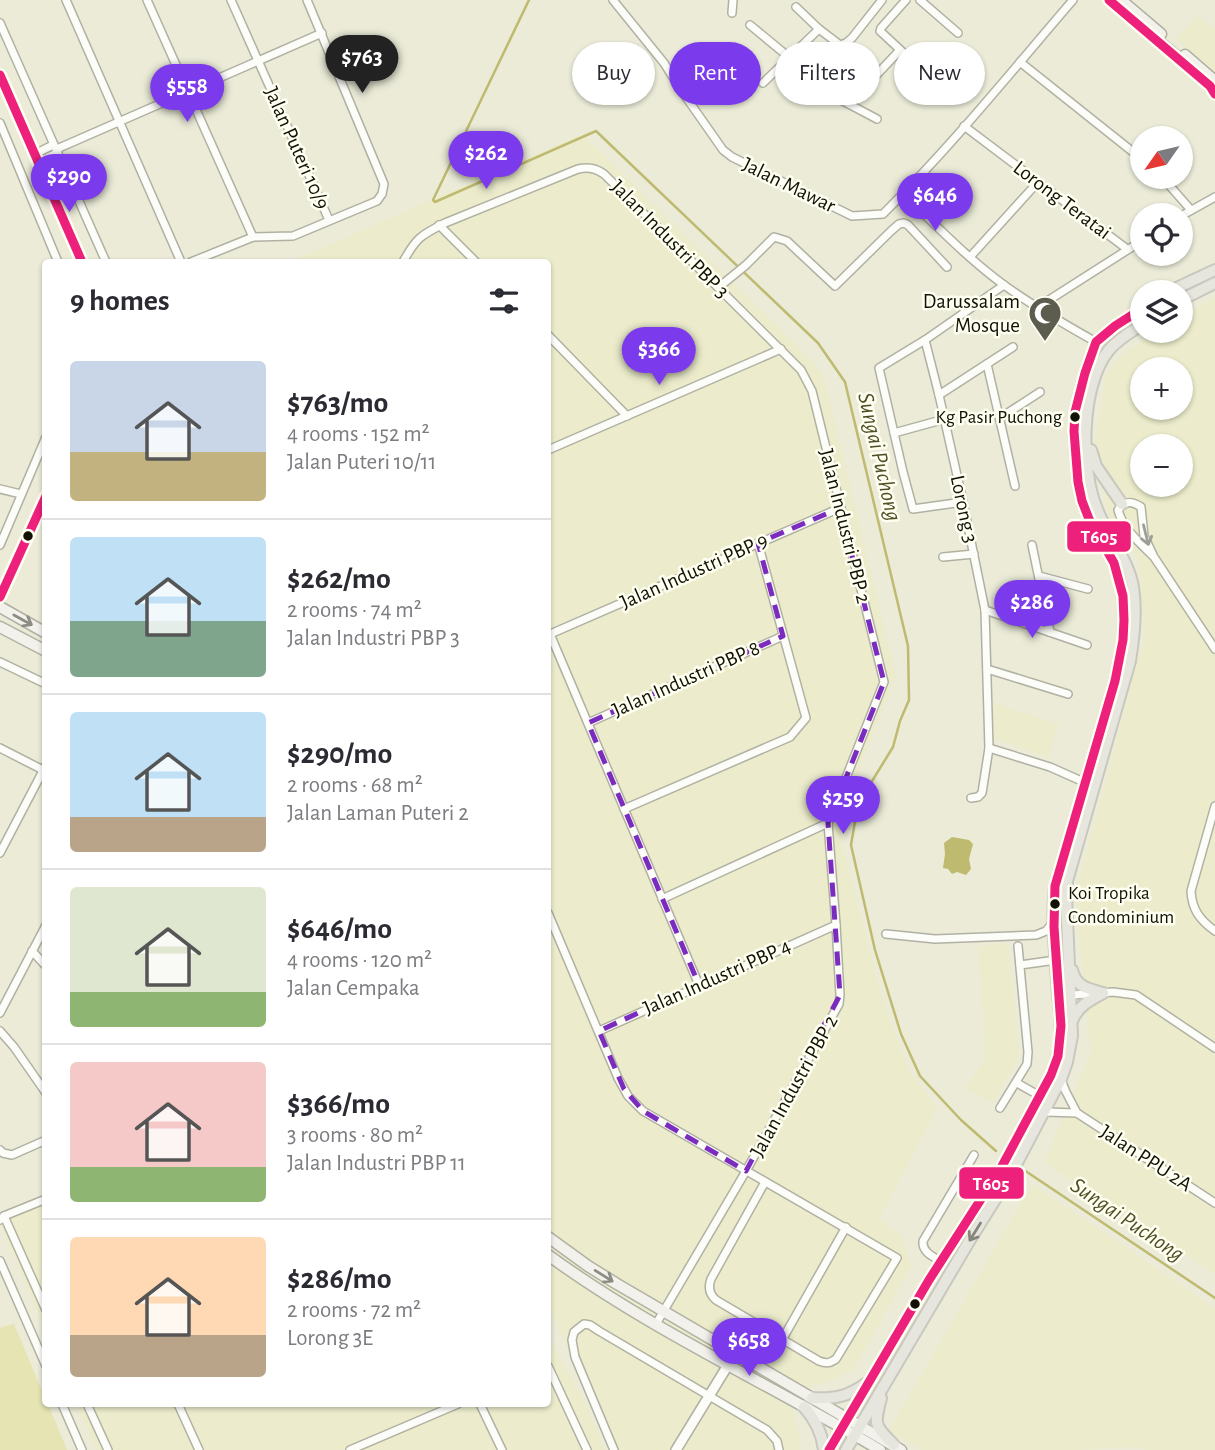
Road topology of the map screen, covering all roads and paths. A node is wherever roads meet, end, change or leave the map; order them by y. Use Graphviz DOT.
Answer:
graph roads {
  1 [pos="66,0"];
  2 [pos="147,0"];
  3 [pos="231,0"];
  4 [pos="307,0"];
  5 [pos="613,0"];
  6 [pos="733,0"];
  7 [pos="882,0"];
  8 [pos="906,0"];
  9 [pos="920,0"];
  10 [pos="1073,0"];
  11 [pos="1109,0"];
  12 [pos="1121,0"];
  13 [pos="796,7"];
  14 [pos="732,13"];
  15 [pos="0,23"];
  16 [pos="750,25"];
  17 [pos="819,29"];
  18 [pos="322,33"];
  19 [pos="958,33"];
  20 [pos="806,42"];
  21 [pos="894,44"];
  22 [pos="775,46"];
  23 [pos="894,56"];
  24 [pos="258,61"];
  25 [pos="1020,62"];
  26 [pos="880,71"];
  27 [pos="775,72"];
  28 [pos="0,75"];
  29 [pos="763,83"];
  30 [pos="1214,86"];
  31 [pos="188,92"];
  32 [pos="851,105"];
  33 [pos="877,119"];
  34 [pos="119,122"];
  35 [pos="0,123"];
  36 [pos="964,126"];
  37 [pos="56,149"];
  38 [pos="1130,150"];
  39 [pos="36,158"];
  40 [pos="1038,182"];
  41 [pos="1173,189"];
  42 [pos="903,194"];
  43 [pos="1215,197"];
  44 [pos="1185,203"];
  45 [pos="1193,209"];
  46 [pos="328,220"];
  47 [pos="439,226"];
  48 [pos="253,237"];
  49 [pos="1130,247"];
  50 [pos="1127,249"];
  51 [pos="970,257"];
  52 [pos="57,259"];
  53 [pos="81,259"];
  54 [pos="105,259"];
  55 [pos="180,259"];
  56 [pos="198,259"];
  57 [pos="406,259"];
  58 [pos="473,259"];
  59 [pos="947,267"];
  60 [pos="1215,270"];
  61 [pos="1193,280"];
  62 [pos="1215,283"];
  63 [pos="1004,285"];
  64 [pos="719,287"];
  65 [pos="1193,294"];
  66 [pos="1038,307"];
  67 [pos="1130,316"];
  68 [pos="1130,333"];
  69 [pos="551,338"];
  70 [pos="925,340"];
  71 [pos="1096,342"];
  72 [pos="1013,347"];
  73 [pos="781,349"];
  74 [pos="987,364"];
  75 [pos="1040,393"];
  76 [pos="940,395"];
  77 [pos="627,416"];
  78 [pos="1000,418"];
  79 [pos="945,419"];
  80 [pos="1086,423"];
  81 [pos="894,433"];
  82 [pos="42,446"];
  83 [pos="551,449"];
  84 [pos="1015,486"];
  85 [pos="0,489"];
  86 [pos="20,495"];
  87 [pos="963,502"];
  88 [pos="42,504"];
  89 [pos="1122,504"];
  90 [pos="840,508"];
  91 [pos="758,543"];
  92 [pos="0,545"];
  93 [pos="1032,545"];
  94 [pos="974,554"];
  95 [pos="1154,557"];
  96 [pos="943,558"];
  97 [pos="1039,576"];
  98 [pos="1088,589"];
  99 [pos="0,597"];
  100 [pos="0,607"];
  101 [pos="985,610"];
  102 [pos="0,627"];
  103 [pos="42,631"];
  104 [pos="1050,632"];
  105 [pos="551,634"];
  106 [pos="783,636"];
  107 [pos="551,640"];
  108 [pos="1087,645"];
  109 [pos="42,649"];
  110 [pos="1215,649"];
  111 [pos="0,662"];
  112 [pos="987,669"];
  113 [pos="42,682"];
  114 [pos="1068,694"];
  115 [pos="588,723"];
  116 [pos="0,748"];
  117 [pos="989,748"];
  118 [pos="42,767"];
  119 [pos="42,772"];
  120 [pos="1086,783"];
  121 [pos="971,798"];
  122 [pos="1215,806"];
  123 [pos="624,809"];
  124 [pos="828,823"];
  125 [pos="0,829"];
  126 [pos="10,834"];
  127 [pos="0,853"];
  128 [pos="662,899"];
  129 [pos="1055,919"];
  130 [pos="551,920"];
  131 [pos="836,925"];
  132 [pos="1215,931"];
  133 [pos="42,932"];
  134 [pos="886,934"];
  135 [pos="1036,935"];
  136 [pos="1018,946"];
  137 [pos="32,951"];
  138 [pos="1068,954"];
  139 [pos="1056,956"];
  140 [pos="42,962"];
  141 [pos="1020,965"];
  142 [pos="699,985"];
  143 [pos="1103,993"];
  144 [pos="1064,996"];
  145 [pos="0,1013"];
  146 [pos="1072,1022"];
  147 [pos="0,1031"];
  148 [pos="598,1031"];
  149 [pos="1215,1048"];
  150 [pos="1061,1079"];
  151 [pos="1017,1083"];
  152 [pos="42,1087"];
  153 [pos="1040,1096"];
  154 [pos="1000,1108"];
  155 [pos="1045,1112"];
  156 [pos="1077,1113"];
  157 [pos="42,1142"];
  158 [pos="1018,1148"];
  159 [pos="0,1150"];
  160 [pos="974,1155"];
  161 [pos="746,1171"];
  162 [pos="1006,1171"];
  163 [pos="765,1182"];
  164 [pos="42,1201"];
  165 [pos="1215,1203"];
  166 [pos="2,1218"];
  167 [pos="846,1227"];
  168 [pos="551,1239"];
  169 [pos="551,1257"];
  170 [pos="0,1261"];
  171 [pos="940,1261"];
  172 [pos="42,1302"];
  173 [pos="664,1311"];
  174 [pos="656,1324"];
  175 [pos="782,1340"];
  176 [pos="42,1357"];
  177 [pos="728,1365"];
  178 [pos="551,1372"];
  179 [pos="870,1381"];
  180 [pos="883,1388"];
  181 [pos="709,1396"];
  182 [pos="812,1398"];
  183 [pos="63,1407"];
  184 [pos="88,1407"];
  185 [pos="179,1407"];
  186 [pos="451,1407"];
  187 [pos="481,1407"];
  188 [pos="804,1407"];
  189 [pos="845,1423"];
  190 [pos="858,1430"];
  191 [pos="897,1448"];
  192 [pos="82,1450"];
  193 [pos="108,1450"];
  194 [pos="199,1450"];
  195 [pos="350,1450"];
  196 [pos="502,1450"];
  197 [pos="587,1450"];
  198 [pos="614,1450"];
  199 [pos="676,1450"];
  200 [pos="779,1450"];
  201 [pos="826,1450"];
  202 [pos="846,1450"];
  203 [pos="880,1450"];
  1 -- 34 [label="street"];
  2 -- 31 [label="street"];
  3 -- 24 [label="street, Jalan Puteri 10/9"];
  4 -- 18 [label="street"];
  5 -- 42 [label="street, Jalan Mawar"];
  6 -- 14 [label="street"];
  7 -- 17 [label="street"];
  8 -- 21 [label="street"];
  9 -- 19 [label="street"];
  10 -- 25 [label="street, Jalan Mawar"];
  11 -- 30 [label="main road"];
  12 -- 30 [label="main road"];
  13 -- 17 [label="street"];
  15 -- 37 [label="street"];
  16 -- 22 [label="street"];
  17 -- 20 [label="street"];
  18 -- 24 [label="street"];
  18 -- 46 [label="street"];
  23 -- 26 [label="street"];
  24 -- 31 [label="street"];
  24 -- 46 [label="street, Jalan Puteri 10/9"];
  25 -- 36 [label="street, Jalan Mawar"];
  25 -- 38 [label="street"];
  27 -- 29 [label="street"];
  28 -- 39 [label="street"];
  31 -- 34 [label="street"];
  31 -- 48 [label="street"];
  32 -- 33 [label="street"];
  34 -- 37 [label="street"];
  34 -- 55 [label="street"];
  35 -- 52 [label="street"];
  36 -- 40 [label="street, Lorong Teratai"];
  36 -- 42 [label="street, Jalan Mawar"];
  37 -- 39 [label="street"];
  37 -- 54 [label="street"];
  39 -- 53 [label="street"];
  40 -- 50 [label="street, Lorong Teratai"];
  40 -- 51 [label="street"];
  41 -- 44 [label="street"];
  42 -- 51 [label="street"];
  43 -- 45 [label="street"];
  46 -- 48 [label="street"];
  47 -- 57 [label="street, Jalan Industri PBP 3"];
  47 -- 58 [label="street"];
  47 -- 64 [label="street, Jalan Industri PBP 3"];
  48 -- 56 [label="street"];
  49 -- 50 [label="street"];
  50 -- 66 [label="street"];
  51 -- 63 [label="street"];
  59 -- 64 [label="street"];
  60 -- 61 [label="main road"];
  62 -- 65 [label="main road"];
  63 -- 66 [label="street"];
  63 -- 70 [label="street"];
  64 -- 73 [label="street, Jalan Industri PBP 3"];
  66 -- 71 [label="street"];
  67 -- 71 [label="main road"];
  68 -- 80 [label="main road"];
  69 -- 77 [label="street"];
  70 -- 76 [label="street, Lorong 3"];
  70 -- 81 [label="street"];
  71 -- 120 [label="main road"];
  72 -- 74 [label="street"];
  73 -- 77 [label="street"];
  73 -- 90 [label="street, Jalan Industri PBP 2"];
  74 -- 76 [label="street"];
  74 -- 78 [label="street"];
  75 -- 78 [label="street"];
  76 -- 79 [label="street, Lorong 3"];
  77 -- 83 [label="street"];
  78 -- 84 [label="street"];
  79 -- 81 [label="street"];
  79 -- 87 [label="street, Lorong 3"];
  80 -- 89 [label="main road"];
  80 -- 138 [label="main road"];
  81 -- 87 [label="street"];
  82 -- 86 [label="street"];
  85 -- 86 [label="street"];
  86 -- 92 [label="street"];
  87 -- 94 [label="street, Lorong 3"];
  88 -- 99 [label="street"];
  89 -- 95 [label="street"];
  89 -- 95 [label="street, one-way"];
  90 -- 91 [label="street, Jalan Industri PBP 9"];
  90 -- 124 [label="street, Jalan Industri PBP 2"];
  91 -- 105 [label="street, Jalan Industri PBP 9"];
  91 -- 106 [label="street"];
  93 -- 97 [label="street"];
  94 -- 96 [label="street"];
  94 -- 101 [label="street, Lorong 3"];
  95 -- 110 [label="street"];
  97 -- 98 [label="street"];
  97 -- 104 [label="street"];
  100 -- 103 [label="main road, one-way"];
  101 -- 104 [label="street"];
  101 -- 112 [label="street, Lorong 3"];
  102 -- 109 [label="main road"];
  104 -- 108 [label="street"];
  106 -- 115 [label="street, Jalan Industri PBP 8"];
  106 -- 123 [label="street"];
  107 -- 115 [label="street"];
  111 -- 113 [label="street"];
  112 -- 114 [label="street"];
  112 -- 117 [label="street, Lorong 3"];
  115 -- 123 [label="street"];
  116 -- 118 [label="street"];
  117 -- 120 [label="street"];
  117 -- 121 [label="street, Lorong 3"];
  119 -- 126 [label="street"];
  120 -- 129 [label="main road"];
  122 -- 132 [label="street"];
  123 -- 128 [label="street"];
  124 -- 128 [label="street"];
  124 -- 131 [label="street, Jalan Industri PBP 2"];
  125 -- 126 [label="street"];
  126 -- 127 [label="street"];
  128 -- 142 [label="street"];
  129 -- 135 [label="street"];
  129 -- 139 [label="main road"];
  130 -- 148 [label="street"];
  131 -- 142 [label="street, Jalan Industri PBP 4"];
  131 -- 161 [label="street, Jalan Industri PBP 2"];
  133 -- 137 [label="street"];
  134 -- 135 [label="street"];
  135 -- 139 [label="street"];
  136 -- 141 [label="street"];
  137 -- 140 [label="street"];
  137 -- 145 [label="street"];
  138 -- 143 [label="main road"];
  138 -- 144 [label="main road"];
  139 -- 141 [label="street"];
  139 -- 144 [label="main road"];
  141 -- 151 [label="street"];
  142 -- 148 [label="street, Jalan Industri PBP 4"];
  143 -- 144 [label="street"];
  143 -- 146 [label="main road"];
  143 -- 149 [label="street"];
  144 -- 146 [label="main road"];
  144 -- 153 [label="main road"];
  146 -- 150 [label="main road"];
  147 -- 152 [label="street"];
  148 -- 161 [label="street"];
  150 -- 155 [label="main road"];
  150 -- 156 [label="street"];
  151 -- 153 [label="street"];
  151 -- 154 [label="street"];
  153 -- 158 [label="main road"];
  155 -- 156 [label="street"];
  155 -- 158 [label="main road"];
  156 -- 165 [label="street, Jalan PPU 2A"];
  157 -- 159 [label="street"];
  158 -- 162 [label="main road"];
  160 -- 171 [label="street"];
  161 -- 163 [label="street"];
  161 -- 173 [label="street, Jalan Industri PBP 2"];
  162 -- 171 [label="main road"];
  162 -- 180 [label="main road, one-way"];
  163 -- 167 [label="street"];
  163 -- 175 [label="street"];
  164 -- 166 [label="street"];
  166 -- 172 [label="street"];
  167 -- 175 [label="street"];
  167 -- 175 [label="street"];
  168 -- 173 [label="main road, one-way"];
  169 -- 174 [label="main road"];
  170 -- 176 [label="street"];
  171 -- 179 [label="main road"];
  173 -- 174 [label="street, Jalan Industri PBP 2"];
  173 -- 182 [label="main road"];
  174 -- 177 [label="main road"];
  177 -- 181 [label="street"];
  177 -- 188 [label="main road"];
  178 -- 197 [label="street"];
  179 -- 182 [label="main road"];
  179 -- 189 [label="main road"];
  180 -- 190 [label="main road"];
  180 -- 191 [label="main road"];
  181 -- 198 [label="street"];
  181 -- 199 [label="street"];
  181 -- 200 [label="street"];
  182 -- 189 [label="main road"];
  183 -- 192 [label="street"];
  184 -- 193 [label="street"];
  185 -- 194 [label="street"];
  186 -- 195 [label="street"];
  187 -- 196 [label="street"];
  188 -- 189 [label="main road"];
  188 -- 201 [label="main road"];
  189 -- 190 [label="main road"];
  189 -- 201 [label="main road"];
  190 -- 191 [label="main road"];
  190 -- 202 [label="main road"];
  190 -- 203 [label="main road"];
}
